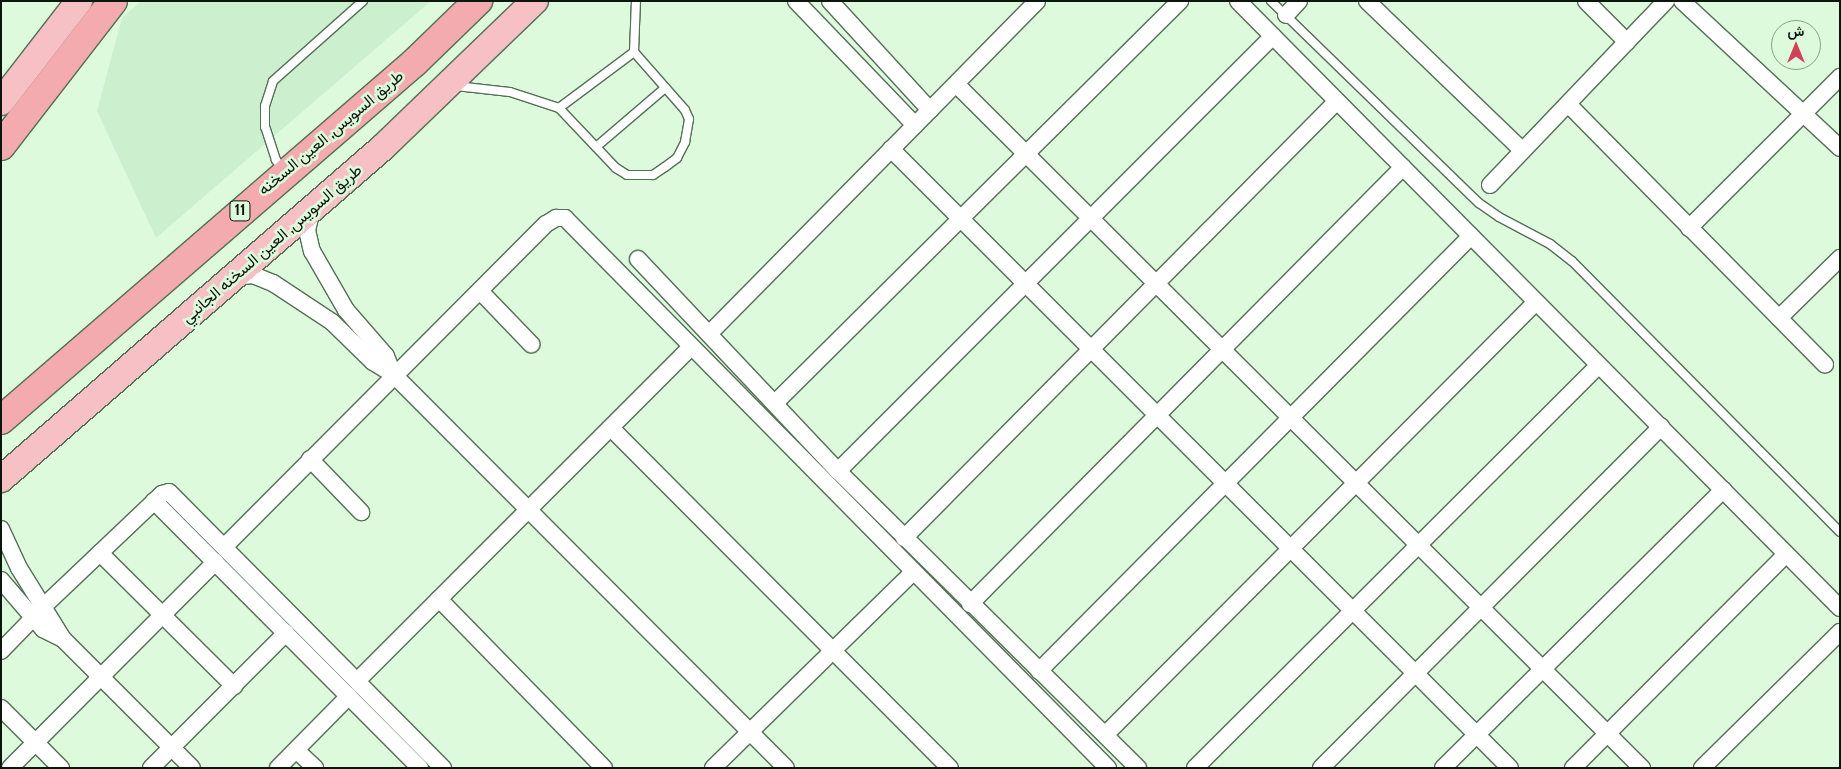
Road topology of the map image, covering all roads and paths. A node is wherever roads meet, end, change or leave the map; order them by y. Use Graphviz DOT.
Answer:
graph roads {
  1 [pos="79,1"];
  2 [pos="113,1"];
  3 [pos="363,1"];
  4 [pos="478,1"];
  5 [pos="535,1"];
  6 [pos="636,1"];
  7 [pos="796,1"];
  8 [pos="830,1"];
  9 [pos="1037,1"];
  10 [pos="1180,1"];
  11 [pos="1238,1"];
  12 [pos="1271,1"];
  13 [pos="1299,1"];
  14 [pos="1367,1"];
  15 [pos="1586,1"];
  16 [pos="1666,1"];
  17 [pos="1682,1"];
  18 [pos="1286,16"];
  19 [pos="1273,36"];
  20 [pos="1628,42"];
  21 [pos="634,52"];
  22 [pos="1840,77"];
  23 [pos="956,84"];
  24 [pos="449,85"];
  25 [pos="665,88"];
  26 [pos="912,89"];
  27 [pos="1337,100"];
  28 [pos="1,102"];
  29 [pos="1568,104"];
  30 [pos="896,106"];
  31 [pos="559,108"];
  32 [pos="930,110"];
  33 [pos="1803,114"];
  34 [pos="915,125"];
  35 [pos="1,146"];
  36 [pos="596,147"];
  37 [pos="1840,148"];
  38 [pos="891,150"];
  39 [pos="1523,151"];
  40 [pos="1026,154"];
  41 [pos="1403,167"];
  42 [pos="285,172"];
  43 [pos="1490,185"];
  44 [pos="312,207"];
  45 [pos="1091,218"];
  46 [pos="960,219"];
  47 [pos="1689,228"];
  48 [pos="1471,236"];
  49 [pos="1840,258"];
  50 [pos="638,259"];
  51 [pos="234,277"];
  52 [pos="1025,284"];
  53 [pos="1156,284"];
  54 [pos="480,291"];
  55 [pos="340,299"];
  56 [pos="1536,302"];
  57 [pos="323,316"];
  58 [pos="1779,318"];
  59 [pos="359,325"];
  60 [pos="709,334"];
  61 [pos="347,337"];
  62 [pos="530,344"];
  63 [pos="690,348"];
  64 [pos="1091,350"];
  65 [pos="1223,350"];
  66 [pos="1825,365"];
  67 [pos="1598,366"];
  68 [pos="393,374"];
  69 [pos="775,403"];
  70 [pos="1157,416"];
  71 [pos="1291,418"];
  72 [pos="1,420"];
  73 [pos="1661,427"];
  74 [pos="610,428"];
  75 [pos="310,459"];
  76 [pos="838,471"];
  77 [pos="1,480"];
  78 [pos="1356,483"];
  79 [pos="1226,484"];
  80 [pos="1722,490"];
  81 [pos="154,501"];
  82 [pos="528,511"];
  83 [pos="362,512"];
  84 [pos="1,529"];
  85 [pos="1840,532"];
  86 [pos="904,538"];
  87 [pos="1419,545"];
  88 [pos="224,547"];
  89 [pos="1290,549"];
  90 [pos="100,553"];
  91 [pos="1786,554"];
  92 [pos="215,562"];
  93 [pos="913,572"];
  94 [pos="1,580"];
  95 [pos="27,582"];
  96 [pos="14,593"];
  97 [pos="439,599"];
  98 [pos="970,604"];
  99 [pos="44,606"];
  100 [pos="1481,607"];
  101 [pos="1840,608"];
  102 [pos="1353,611"];
  103 [pos="162,615"];
  104 [pos="33,618"];
  105 [pos="1840,632"];
  106 [pos="286,633"];
  107 [pos="63,639"];
  108 [pos="832,650"];
  109 [pos="1,651"];
  110 [pos="1543,669"];
  111 [pos="1039,671"];
  112 [pos="1415,673"];
  113 [pos="100,676"];
  114 [pos="358,680"];
  115 [pos="234,686"];
  116 [pos="349,696"];
  117 [pos="1,708"];
  118 [pos="750,732"];
  119 [pos="1607,733"];
  120 [pos="1476,734"];
  121 [pos="1105,735"];
  122 [pos="35,742"];
  123 [pos="172,747"];
  124 [pos="296,750"];
  125 [pos="10,768"];
  126 [pos="61,768"];
  127 [pos="151,768"];
  128 [pos="192,768"];
  129 [pos="278,768"];
  130 [pos="315,768"];
  131 [pos="420,768"];
  132 [pos="443,768"];
  133 [pos="604,768"];
  134 [pos="713,768"];
  135 [pos="786,768"];
  136 [pos="950,768"];
  137 [pos="1108,768"];
  138 [pos="1138,768"];
  139 [pos="1194,768"];
  140 [pos="1321,768"];
  141 [pos="1443,768"];
  142 [pos="1510,768"];
  143 [pos="1573,768"];
  144 [pos="1642,768"];
  145 [pos="1702,768"];
  1 -- 28 [label="main road"];
  2 -- 35 [label="highway"];
  3 -- 42 [label="lane"];
  4 -- 42 [label="highway, طريق السويس, العين السخنه / 11"];
  5 -- 24 [label="main road, طريق السويس, العين السخنه الجانبي"];
  6 -- 21 [label="lane"];
  7 -- 30 [label="street"];
  8 -- 26 [label="street"];
  9 -- 23 [label="street"];
  10 -- 40 [label="street"];
  11 -- 19 [label="street"];
  12 -- 18 [label="lane"];
  13 -- 18 [label="street"];
  14 -- 39 [label="street"];
  15 -- 20 [label="street"];
  16 -- 20 [label="street"];
  17 -- 33 [label="street"];
  18 -- 85 [label="lane"];
  19 -- 27 [label="street"];
  19 -- 45 [label="street"];
  20 -- 29 [label="street"];
  21 -- 25 [label="lane"];
  21 -- 31 [label="lane"];
  22 -- 33 [label="street"];
  23 -- 32 [label="street"];
  23 -- 40 [label="street"];
  24 -- 31 [label="lane"];
  24 -- 44 [label="main road, طريق السويس, العين السخنه الجانبي"];
  25 -- 36 [label="lane"];
  25 -- 36 [label="lane"];
  26 -- 30 [label="street"];
  26 -- 32 [label="street"];
  27 -- 41 [label="street"];
  27 -- 53 [label="street"];
  29 -- 39 [label="street"];
  29 -- 47 [label="street"];
  30 -- 34 [label="street"];
  31 -- 36 [label="lane"];
  32 -- 34 [label="street"];
  33 -- 37 [label="street"];
  33 -- 47 [label="street"];
  34 -- 38 [label="street"];
  38 -- 46 [label="street"];
  38 -- 60 [label="street"];
  39 -- 43 [label="street"];
  40 -- 45 [label="street"];
  40 -- 46 [label="street"];
  41 -- 48 [label="street"];
  41 -- 65 [label="street"];
  42 -- 72 [label="highway, طريق السويس, العين السخنه / 11"];
  44 -- 51 [label="main road, طريق السويس, العين السخنه الجانبي"];
  44 -- 55 [label="street"];
  45 -- 52 [label="street"];
  45 -- 53 [label="street"];
  46 -- 52 [label="street"];
  46 -- 69 [label="street"];
  47 -- 58 [label="street"];
  48 -- 56 [label="street"];
  48 -- 71 [label="street"];
  49 -- 58 [label="street"];
  50 -- 60 [label="street"];
  51 -- 57 [label="street"];
  51 -- 77 [label="main road, طريق السويس, العين السخنه الجانبي"];
  52 -- 64 [label="street"];
  52 -- 76 [label="street"];
  53 -- 64 [label="street"];
  53 -- 65 [label="street"];
  54 -- 62 [label="street"];
  54 -- 63 [label="street"];
  54 -- 68 [label="street"];
  55 -- 57 [label="street"];
  55 -- 59 [label="street"];
  56 -- 67 [label="street"];
  56 -- 78 [label="street"];
  57 -- 61 [label="street"];
  58 -- 66 [label="street"];
  59 -- 61 [label="street"];
  59 -- 68 [label="street"];
  60 -- 69 [label="street"];
  61 -- 68 [label="street"];
  63 -- 74 [label="street"];
  63 -- 93 [label="street"];
  64 -- 70 [label="street"];
  64 -- 86 [label="street"];
  65 -- 70 [label="street"];
  65 -- 71 [label="street"];
  67 -- 73 [label="street"];
  67 -- 87 [label="street"];
  68 -- 75 [label="street"];
  68 -- 82 [label="street"];
  69 -- 76 [label="street"];
  70 -- 79 [label="street"];
  70 -- 98 [label="street"];
  71 -- 78 [label="street"];
  71 -- 79 [label="street"];
  73 -- 80 [label="street"];
  73 -- 100 [label="street"];
  74 -- 82 [label="street"];
  74 -- 108 [label="street"];
  75 -- 83 [label="street"];
  75 -- 88 [label="street"];
  76 -- 86 [label="street"];
  78 -- 87 [label="street"];
  78 -- 89 [label="street"];
  79 -- 89 [label="street"];
  79 -- 111 [label="street"];
  80 -- 91 [label="street"];
  80 -- 110 [label="street"];
  81 -- 88 [label="street"];
  81 -- 90 [label="street"];
  81 -- 92 [label="street"];
  82 -- 97 [label="street"];
  82 -- 118 [label="street"];
  84 -- 95 [label="street"];
  86 -- 98 [label="street"];
  87 -- 100 [label="street"];
  87 -- 102 [label="street"];
  88 -- 114 [label="street"];
  89 -- 102 [label="street"];
  89 -- 121 [label="street"];
  90 -- 99 [label="street"];
  90 -- 103 [label="street"];
  91 -- 101 [label="street"];
  91 -- 119 [label="street"];
  92 -- 103 [label="street"];
  92 -- 106 [label="street"];
  93 -- 108 [label="street"];
  93 -- 137 [label="street"];
  94 -- 96 [label="street"];
  95 -- 96 [label="street"];
  95 -- 99 [label="street"];
  96 -- 104 [label="street"];
  97 -- 114 [label="street"];
  97 -- 133 [label="street"];
  98 -- 111 [label="street"];
  99 -- 107 [label="street"];
  100 -- 110 [label="street"];
  100 -- 112 [label="street"];
  102 -- 112 [label="street"];
  102 -- 139 [label="street"];
  103 -- 113 [label="street"];
  103 -- 115 [label="street"];
  104 -- 107 [label="street"];
  104 -- 109 [label="street"];
  105 -- 145 [label="street"];
  106 -- 115 [label="street"];
  106 -- 116 [label="street"];
  107 -- 113 [label="street"];
  108 -- 118 [label="street"];
  108 -- 136 [label="street"];
  110 -- 119 [label="street"];
  110 -- 120 [label="street"];
  111 -- 121 [label="street"];
  112 -- 120 [label="street"];
  112 -- 140 [label="street"];
  113 -- 122 [label="street"];
  113 -- 123 [label="street"];
  114 -- 132 [label="street"];
  115 -- 123 [label="street"];
  116 -- 124 [label="street"];
  116 -- 131 [label="street"];
  117 -- 122 [label="street"];
  118 -- 134 [label="street"];
  118 -- 135 [label="street"];
  119 -- 143 [label="street"];
  119 -- 144 [label="street"];
  120 -- 141 [label="street"];
  120 -- 142 [label="street"];
  121 -- 138 [label="street"];
  122 -- 125 [label="street"];
  122 -- 126 [label="street"];
  123 -- 127 [label="street"];
  123 -- 128 [label="street"];
  124 -- 129 [label="street"];
  124 -- 130 [label="street"];
}
